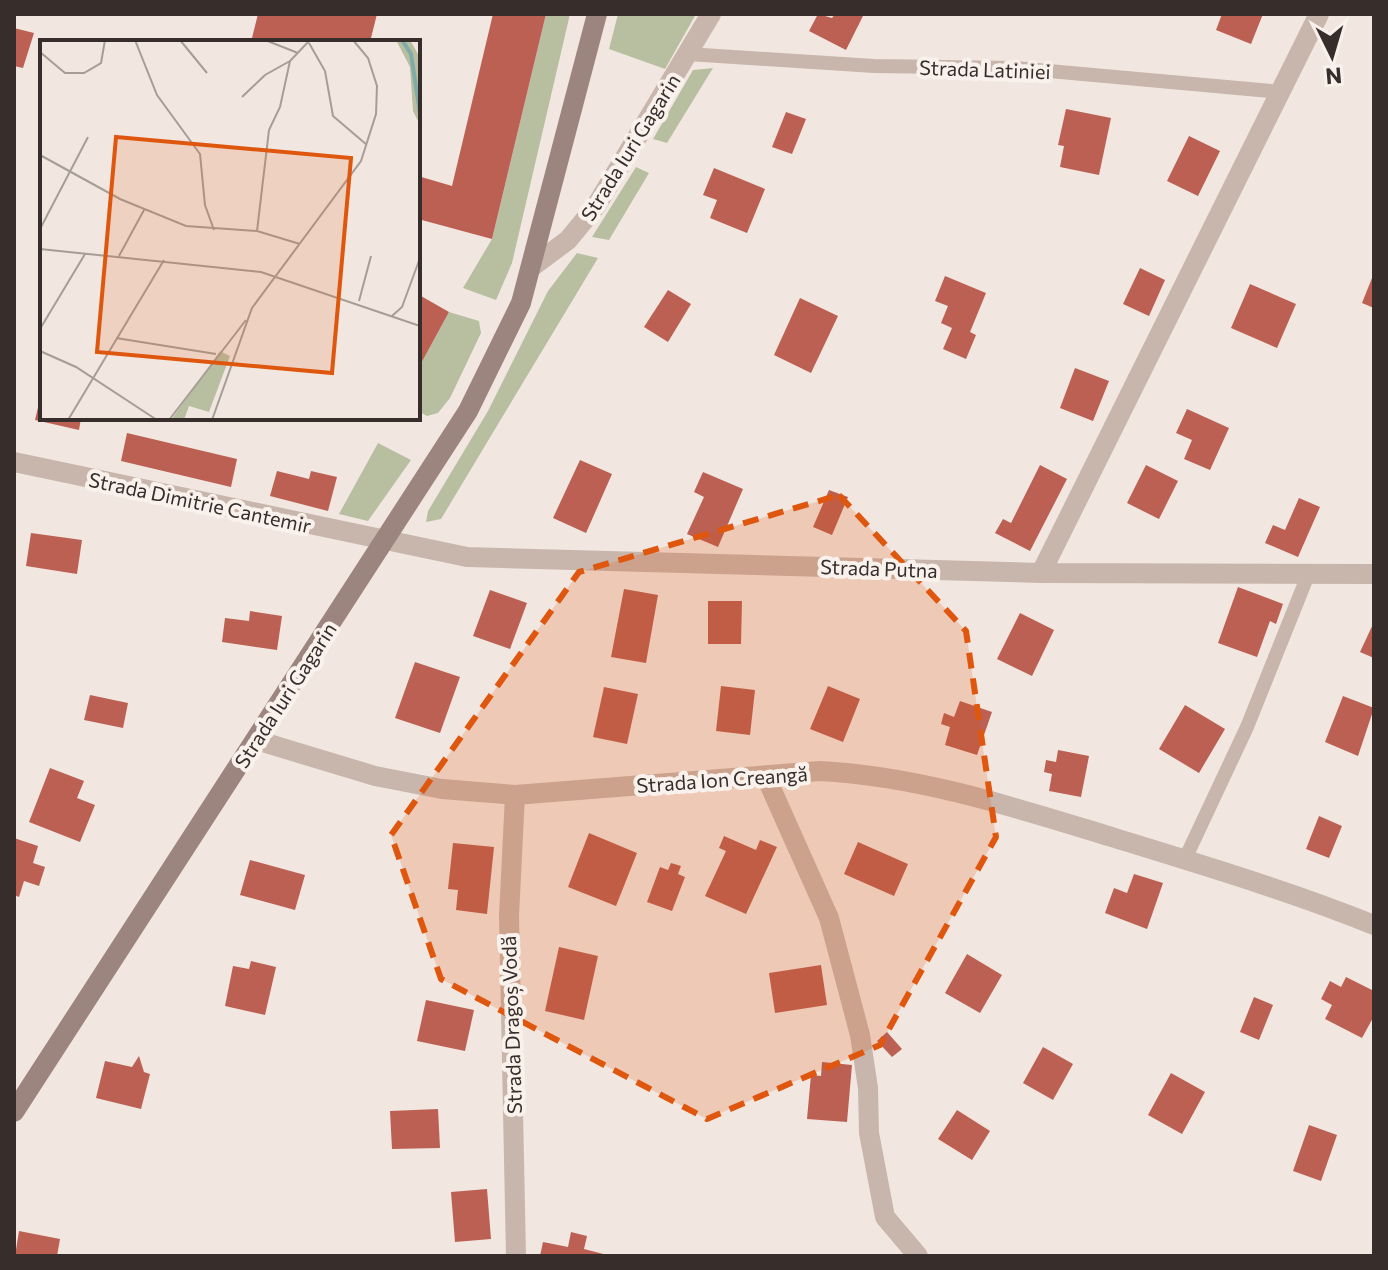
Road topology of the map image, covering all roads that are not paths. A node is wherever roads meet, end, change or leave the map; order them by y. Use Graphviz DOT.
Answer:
graph roads {
  1 [pos="597,14"];
  2 [pos="711,14"];
  3 [pos="1319,14"];
  4 [pos="688,54"];
  5 [pos="1282,92"];
  6 [pos="533,266"];
  7 [pos="14,462"];
  8 [pos="385,541"];
  9 [pos="1041,573"];
  10 [pos="1374,574"];
  11 [pos="1308,575"];
  12 [pos="256,740"];
  13 [pos="766,777"];
  14 [pos="515,795"];
  15 [pos="1185,859"];
  16 [pos="1374,925"];
  17 [pos="14,1112"];
  18 [pos="516,1256"];
  19 [pos="918,1256"];
  1 -- 6 [label="main road, Strada Iuri Gagarin"];
  2 -- 4 [label="street, Strada Iuri Gagarin"];
  3 -- 5 [label="street"];
  4 -- 5 [label="lane, Strada Latiniei"];
  4 -- 6 [label="street, Strada Iuri Gagarin"];
  5 -- 9 [label="street"];
  6 -- 8 [label="main road, Strada Iuri Gagarin"];
  7 -- 8 [label="street, Strada Dimitrie Cantemir"];
  8 -- 9 [label="street, Strada Putna"];
  8 -- 12 [label="main road, Strada Iuri Gagarin"];
  9 -- 11 [label="street, Strada Putna"];
  10 -- 11 [label="street, Strada Putna"];
  11 -- 15 [label="lane"];
  12 -- 14 [label="street, Strada Ion Creangă"];
  12 -- 17 [label="main road, Strada Iuri Gagarin"];
  13 -- 14 [label="street, Strada Ion Creangă"];
  13 -- 15 [label="street, Strada Ion Creangă"];
  13 -- 19 [label="street"];
  14 -- 18 [label="street, Strada Dragoș Vodă"];
  15 -- 16 [label="street, Strada Ion Creangă"];
}
